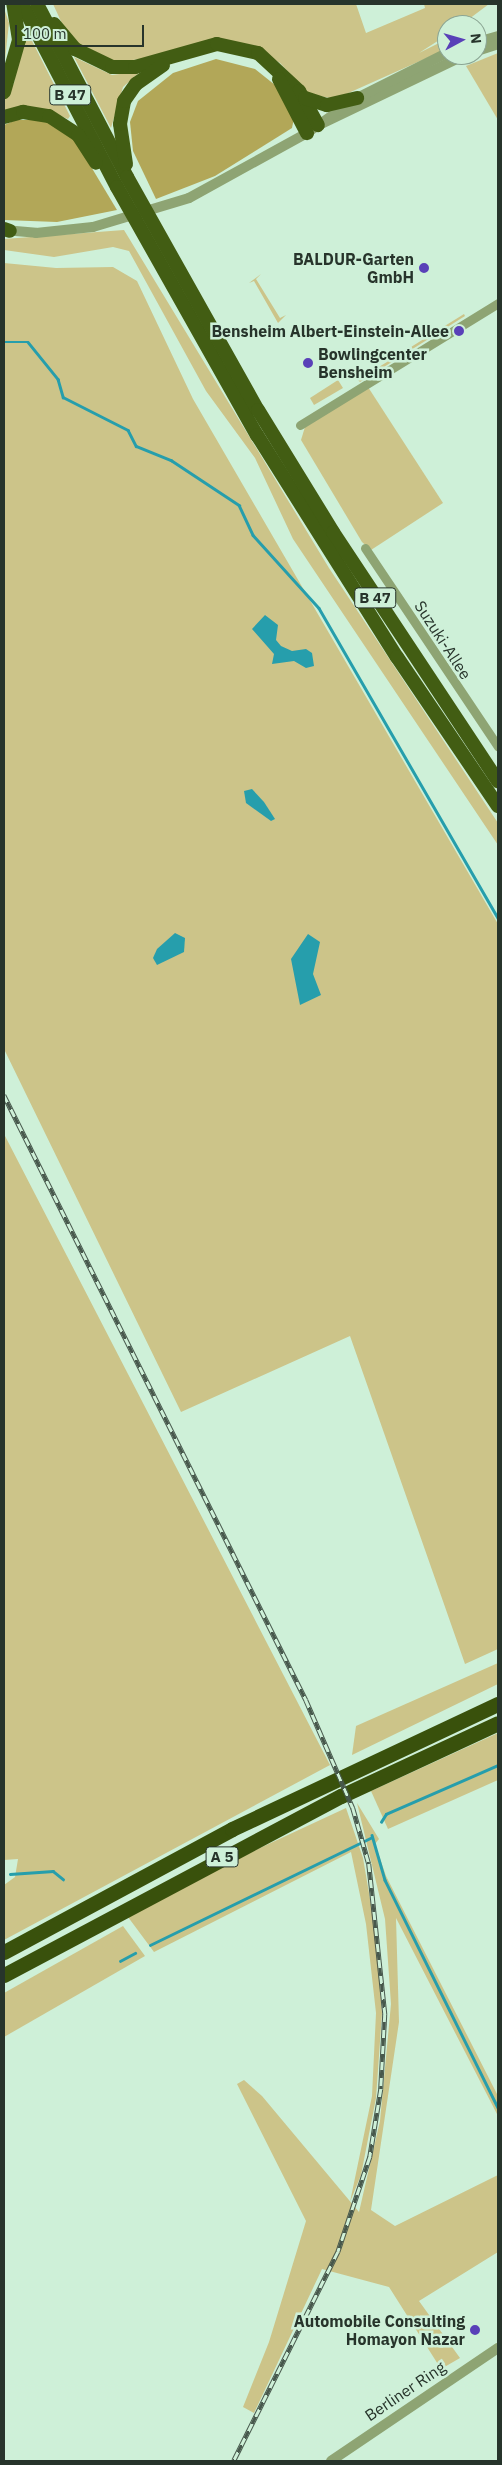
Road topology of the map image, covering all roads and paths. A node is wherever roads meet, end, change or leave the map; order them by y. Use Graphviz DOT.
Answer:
graph roads {
  1 [pos="13,4"];
  2 [pos="22,4"];
  3 [pos="38,4"];
  4 [pos="437,58"];
  5 [pos="444,65"];
  6 [pos="4,92"];
  7 [pos="305,98"];
  8 [pos="357,98"];
  9 [pos="4,118"];
  10 [pos="313,129"];
  11 [pos="122,182"];
  12 [pos="6,230"];
  13 [pos="498,304"];
  14 [pos="300,425"];
  15 [pos="364,548"];
  16 [pos="498,748"];
  17 [pos="498,781"];
  18 [pos="498,806"];
  19 [pos="498,1704"];
  20 [pos="498,1723"];
  21 [pos="4,1952"];
  22 [pos="4,1975"];
  23 [pos="498,2348"];
  24 [pos="331,2461"];
  1 -- 6 [label="highway"];
  2 -- 11 [label="highway, B 47"];
  3 -- 7 [label="highway"];
  3 -- 11 [label="highway, B 47"];
  4 -- 8 [label="street"];
  5 -- 10 [label="street"];
  7 -- 8 [label="highway"];
  7 -- 10 [label="highway"];
  8 -- 10 [label="street"];
  9 -- 11 [label="highway"];
  10 -- 11 [label="highway"];
  10 -- 12 [label="street"];
  11 -- 17 [label="highway, B 47"];
  11 -- 18 [label="highway, B 47"];
  13 -- 14 [label="street"];
  15 -- 16 [label="street, Suzuki-Allee"];
  19 -- 21 [label="highway, A 5"];
  20 -- 22 [label="highway, A 5"];
  23 -- 24 [label="street, Berliner Ring"];
}
